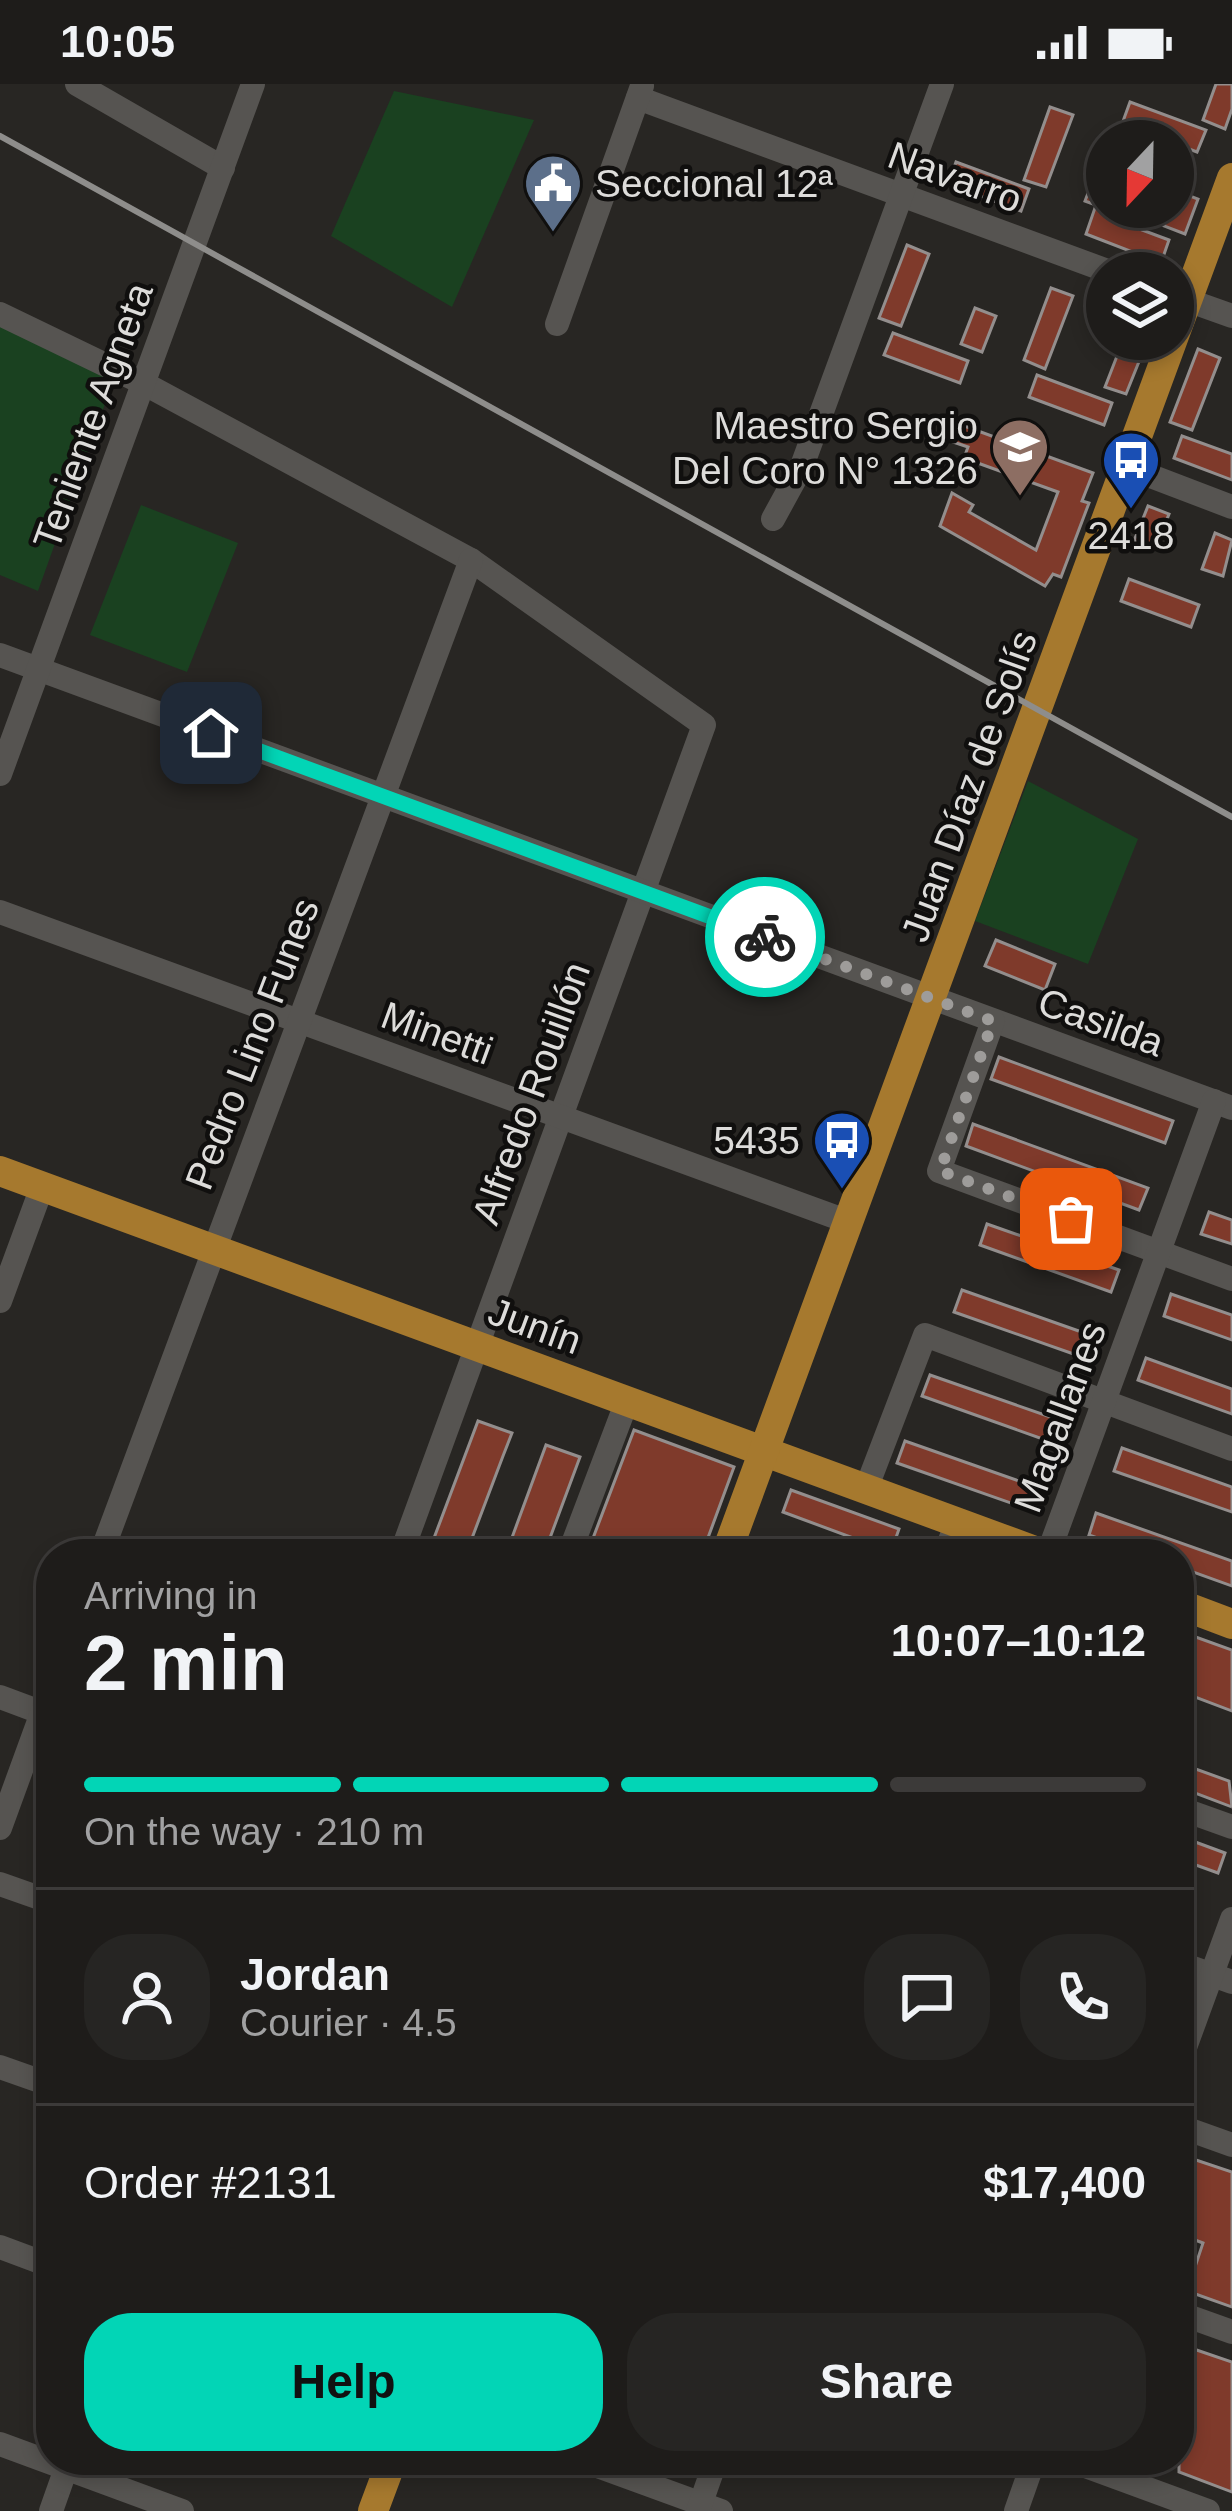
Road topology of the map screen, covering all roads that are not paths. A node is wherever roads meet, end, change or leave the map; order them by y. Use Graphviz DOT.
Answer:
graph roads {
  1 [pos="77,84"];
  2 [pos="254,84"];
  3 [pos="942,84"];
  4 [pos="641,91"];
  5 [pos="223,168"];
  6 [pos="1232,178"];
  7 [pos="902,197"];
  8 [pos="1086,263"];
  9 [pos="1194,265"];
  10 [pos="1194,302"];
  11 [pos="0,314"];
  12 [pos="1232,316"];
  13 [pos="557,325"];
  14 [pos="1160,360"];
  15 [pos="143,383"];
  16 [pos="1127,466"];
  17 [pos="1232,507"];
  18 [pos="773,519"];
  19 [pos="471,560"];
  20 [pos="0,655"];
  21 [pos="38,669"];
  22 [pos="0,774"];
  23 [pos="384,796"];
  24 [pos="643,892"];
  25 [pos="0,912"];
  26 [pos="932,998"];
  27 [pos="297,1021"];
  28 [pos="993,1021"];
  29 [pos="1226,1099"];
  30 [pos="560,1117"];
  31 [pos="0,1172"];
  32 [pos="42,1186"];
  33 [pos="849,1222"];
  34 [pos="213,1250"];
  35 [pos="1159,1252"];
  36 [pos="1232,1279"];
  37 [pos="0,1301"];
  38 [pos="477,1346"];
  39 [pos="627,1401"];
  40 [pos="1104,1402"];
  41 [pos="1232,1450"];
  42 [pos="764,1451"];
  43 [pos="866,1489"];
  44 [pos="957,1522"];
  45 [pos="107,1539"];
  46 [pos="406,1539"];
  47 [pos="575,1539"];
  48 [pos="732,1539"];
  49 [pos="951,1539"];
  50 [pos="1004,1539"];
  51 [pos="1051,1539"];
  52 [pos="1194,1610"];
  53 [pos="1232,1624"];
  54 [pos="0,1697"];
  55 [pos="36,1704"];
  56 [pos="36,1736"];
  57 [pos="1194,1813"];
  58 [pos="1232,1827"];
  59 [pos="0,1828"];
  60 [pos="0,1884"];
  61 [pos="36,1897"];
  62 [pos="1232,1919"];
  63 [pos="1222,1979"];
  64 [pos="1194,2034"];
  65 [pos="0,2067"];
  66 [pos="36,2080"];
  67 [pos="1194,2131"];
  68 [pos="1232,2145"];
  69 [pos="0,2247"];
  70 [pos="36,2260"];
  71 [pos="1194,2318"];
  72 [pos="1232,2332"];
  73 [pos="0,2444"];
  74 [pos="36,2455"];
  75 [pos="64,2475"];
  76 [pos="95,2475"];
  77 [pos="386,2475"];
  78 [pos="620,2475"];
  79 [pos="713,2475"];
  80 [pos="1029,2475"];
  81 [pos="1111,2475"];
  82 [pos="706,2508"];
  83 [pos="51,2511"];
  84 [pos="182,2511"];
  85 [pos="373,2511"];
  86 [pos="1016,2511"];
  87 [pos="1208,2511"];
  1 -- 5 [label="street"];
  2 -- 5 [label="street, Teniente Agneta"];
  3 -- 7 [label="street"];
  4 -- 7 [label="street, Navarro"];
  4 -- 13 [label="street"];
  5 -- 15 [label="street, Teniente Agneta"];
  6 -- 9 [label="main road, Juan Díaz de Solís"];
  7 -- 8 [label="street, Navarro"];
  7 -- 18 [label="street"];
  10 -- 12 [label="street"];
  11 -- 15 [label="street"];
  14 -- 16 [label="main road, Juan Díaz de Solís"];
  15 -- 19 [label="street"];
  15 -- 21 [label="street, Teniente Agneta"];
  16 -- 17 [label="street"];
  16 -- 26 [label="main road, Juan Díaz de Solís"];
  19 -- 23 [label="street, Pedro Lino Funes"];
  19 -- 24 [label="street, Alfredo Rouillón"];
  20 -- 21 [label="street, Casilda"];
  21 -- 22 [label="street, Teniente Agneta"];
  21 -- 23 [label="street, Casilda"];
  23 -- 24 [label="street, Casilda"];
  23 -- 27 [label="street, Pedro Lino Funes"];
  24 -- 26 [label="street, Casilda"];
  24 -- 30 [label="street, Alfredo Rouillón"];
  25 -- 27 [label="street, Minetti"];
  26 -- 28 [label="street, Casilda"];
  26 -- 33 [label="main road, Juan Díaz de Solís"];
  27 -- 30 [label="street, Minetti"];
  27 -- 34 [label="street, Pedro Lino Funes"];
  28 -- 29 [label="street, Casilda"];
  28 -- 35 [label="street"];
  29 -- 35 [label="street, Magallanes"];
  30 -- 33 [label="street, Minetti"];
  30 -- 38 [label="street, Alfredo Rouillón"];
  31 -- 32 [label="main road, Junín"];
  32 -- 34 [label="main road, Junín"];
  32 -- 37 [label="street"];
  33 -- 42 [label="main road, Juan Díaz de Solís"];
  34 -- 38 [label="main road, Junín"];
  34 -- 45 [label="street, Pedro Lino Funes"];
  35 -- 36 [label="street"];
  35 -- 40 [label="street, Magallanes"];
  38 -- 39 [label="main road, Junín"];
  38 -- 46 [label="street, Alfredo Rouillón"];
  39 -- 42 [label="main road, Junín"];
  39 -- 47 [label="street"];
  40 -- 41 [label="street"];
  40 -- 43 [label="street"];
  40 -- 51 [label="street, Magallanes"];
  42 -- 43 [label="main road, Junín"];
  42 -- 48 [label="main road, Juan Díaz de Solís"];
  43 -- 44 [label="main road, Junín"];
  44 -- 49 [label="street"];
  44 -- 50 [label="main road, Junín"];
  52 -- 53 [label="main road"];
  54 -- 55 [label="street"];
  56 -- 59 [label="street"];
  57 -- 58 [label="street"];
  60 -- 61 [label="street"];
  62 -- 63 [label="street"];
  63 -- 64 [label="street"];
  65 -- 66 [label="street"];
  67 -- 68 [label="street"];
  69 -- 70 [label="street"];
  71 -- 72 [label="street"];
  73 -- 74 [label="street"];
  75 -- 83 [label="street"];
  76 -- 84 [label="street"];
  77 -- 85 [label="main road"];
  78 -- 82 [label="street"];
  79 -- 82 [label="street"];
  80 -- 86 [label="street"];
  81 -- 87 [label="street"];
}
